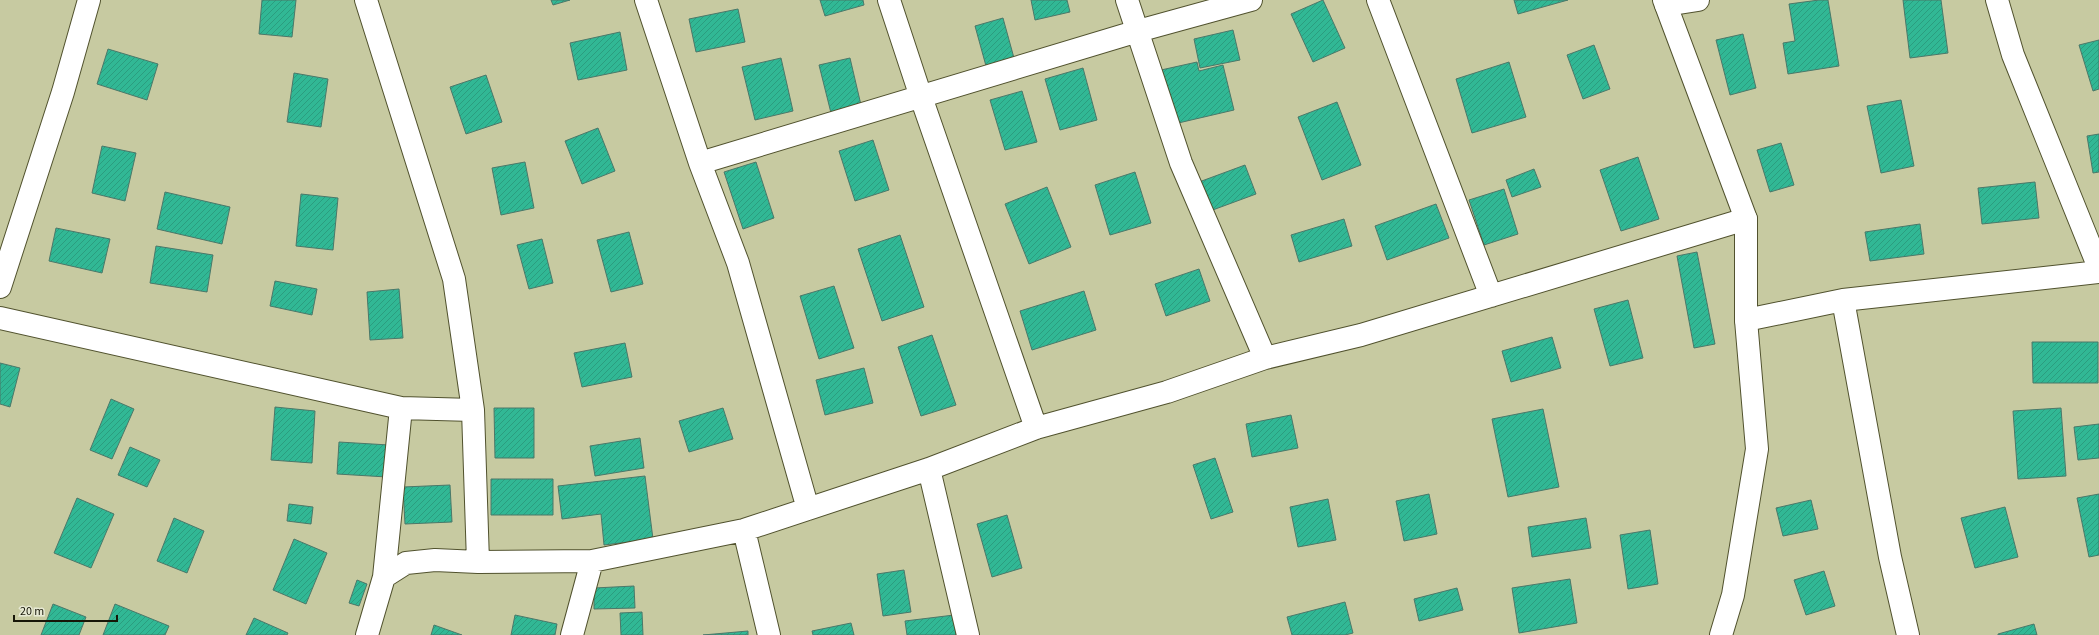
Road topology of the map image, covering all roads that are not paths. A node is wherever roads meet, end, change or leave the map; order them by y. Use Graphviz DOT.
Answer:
graph roads {
  1 [pos="89,0"];
  2 [pos="366,0"];
  3 [pos="646,0"];
  4 [pos="889,0"];
  5 [pos="1127,0"];
  6 [pos="1250,0"];
  7 [pos="1378,0"];
  8 [pos="1698,0"];
  9 [pos="1997,0"];
  10 [pos="1665,3"];
  11 [pos="1138,31"];
  12 [pos="921,97"];
  13 [pos="700,163"];
  14 [pos="1746,219"];
  15 [pos="2099,268"];
  16 [pos="2099,272"];
  17 [pos="0,287"];
  18 [pos="1491,296"];
  19 [pos="1843,300"];
  20 [pos="0,318"];
  21 [pos="1746,320"];
  22 [pos="1265,358"];
  23 [pos="401,408"];
  24 [pos="473,410"];
  25 [pos="1036,428"];
  26 [pos="929,469"];
  27 [pos="808,509"];
  28 [pos="744,530"];
  29 [pos="592,561"];
  30 [pos="478,562"];
  31 [pos="384,577"];
  32 [pos="367,635"];
  33 [pos="572,635"];
  34 [pos="769,635"];
  35 [pos="968,635"];
  36 [pos="1721,635"];
  37 [pos="1908,635"];
  1 -- 17 [label="street"];
  2 -- 24 [label="street"];
  3 -- 13 [label="street"];
  4 -- 12 [label="street"];
  5 -- 11 [label="street"];
  6 -- 11 [label="street"];
  7 -- 18 [label="street"];
  8 -- 10 [label="street"];
  9 -- 15 [label="street"];
  10 -- 14 [label="street"];
  11 -- 12 [label="street"];
  11 -- 22 [label="street"];
  12 -- 13 [label="street"];
  12 -- 25 [label="street"];
  13 -- 27 [label="street"];
  14 -- 18 [label="street"];
  14 -- 21 [label="street"];
  16 -- 19 [label="street"];
  18 -- 22 [label="street"];
  19 -- 21 [label="street"];
  19 -- 37 [label="street"];
  20 -- 23 [label="street"];
  21 -- 36 [label="street"];
  22 -- 25 [label="street"];
  23 -- 24 [label="street"];
  23 -- 31 [label="street"];
  24 -- 30 [label="street"];
  25 -- 26 [label="street"];
  26 -- 27 [label="street"];
  26 -- 35 [label="street"];
  27 -- 28 [label="street"];
  28 -- 29 [label="street"];
  28 -- 34 [label="street"];
  29 -- 30 [label="street"];
  29 -- 33 [label="street"];
  30 -- 31 [label="street"];
  31 -- 32 [label="street"];
}
